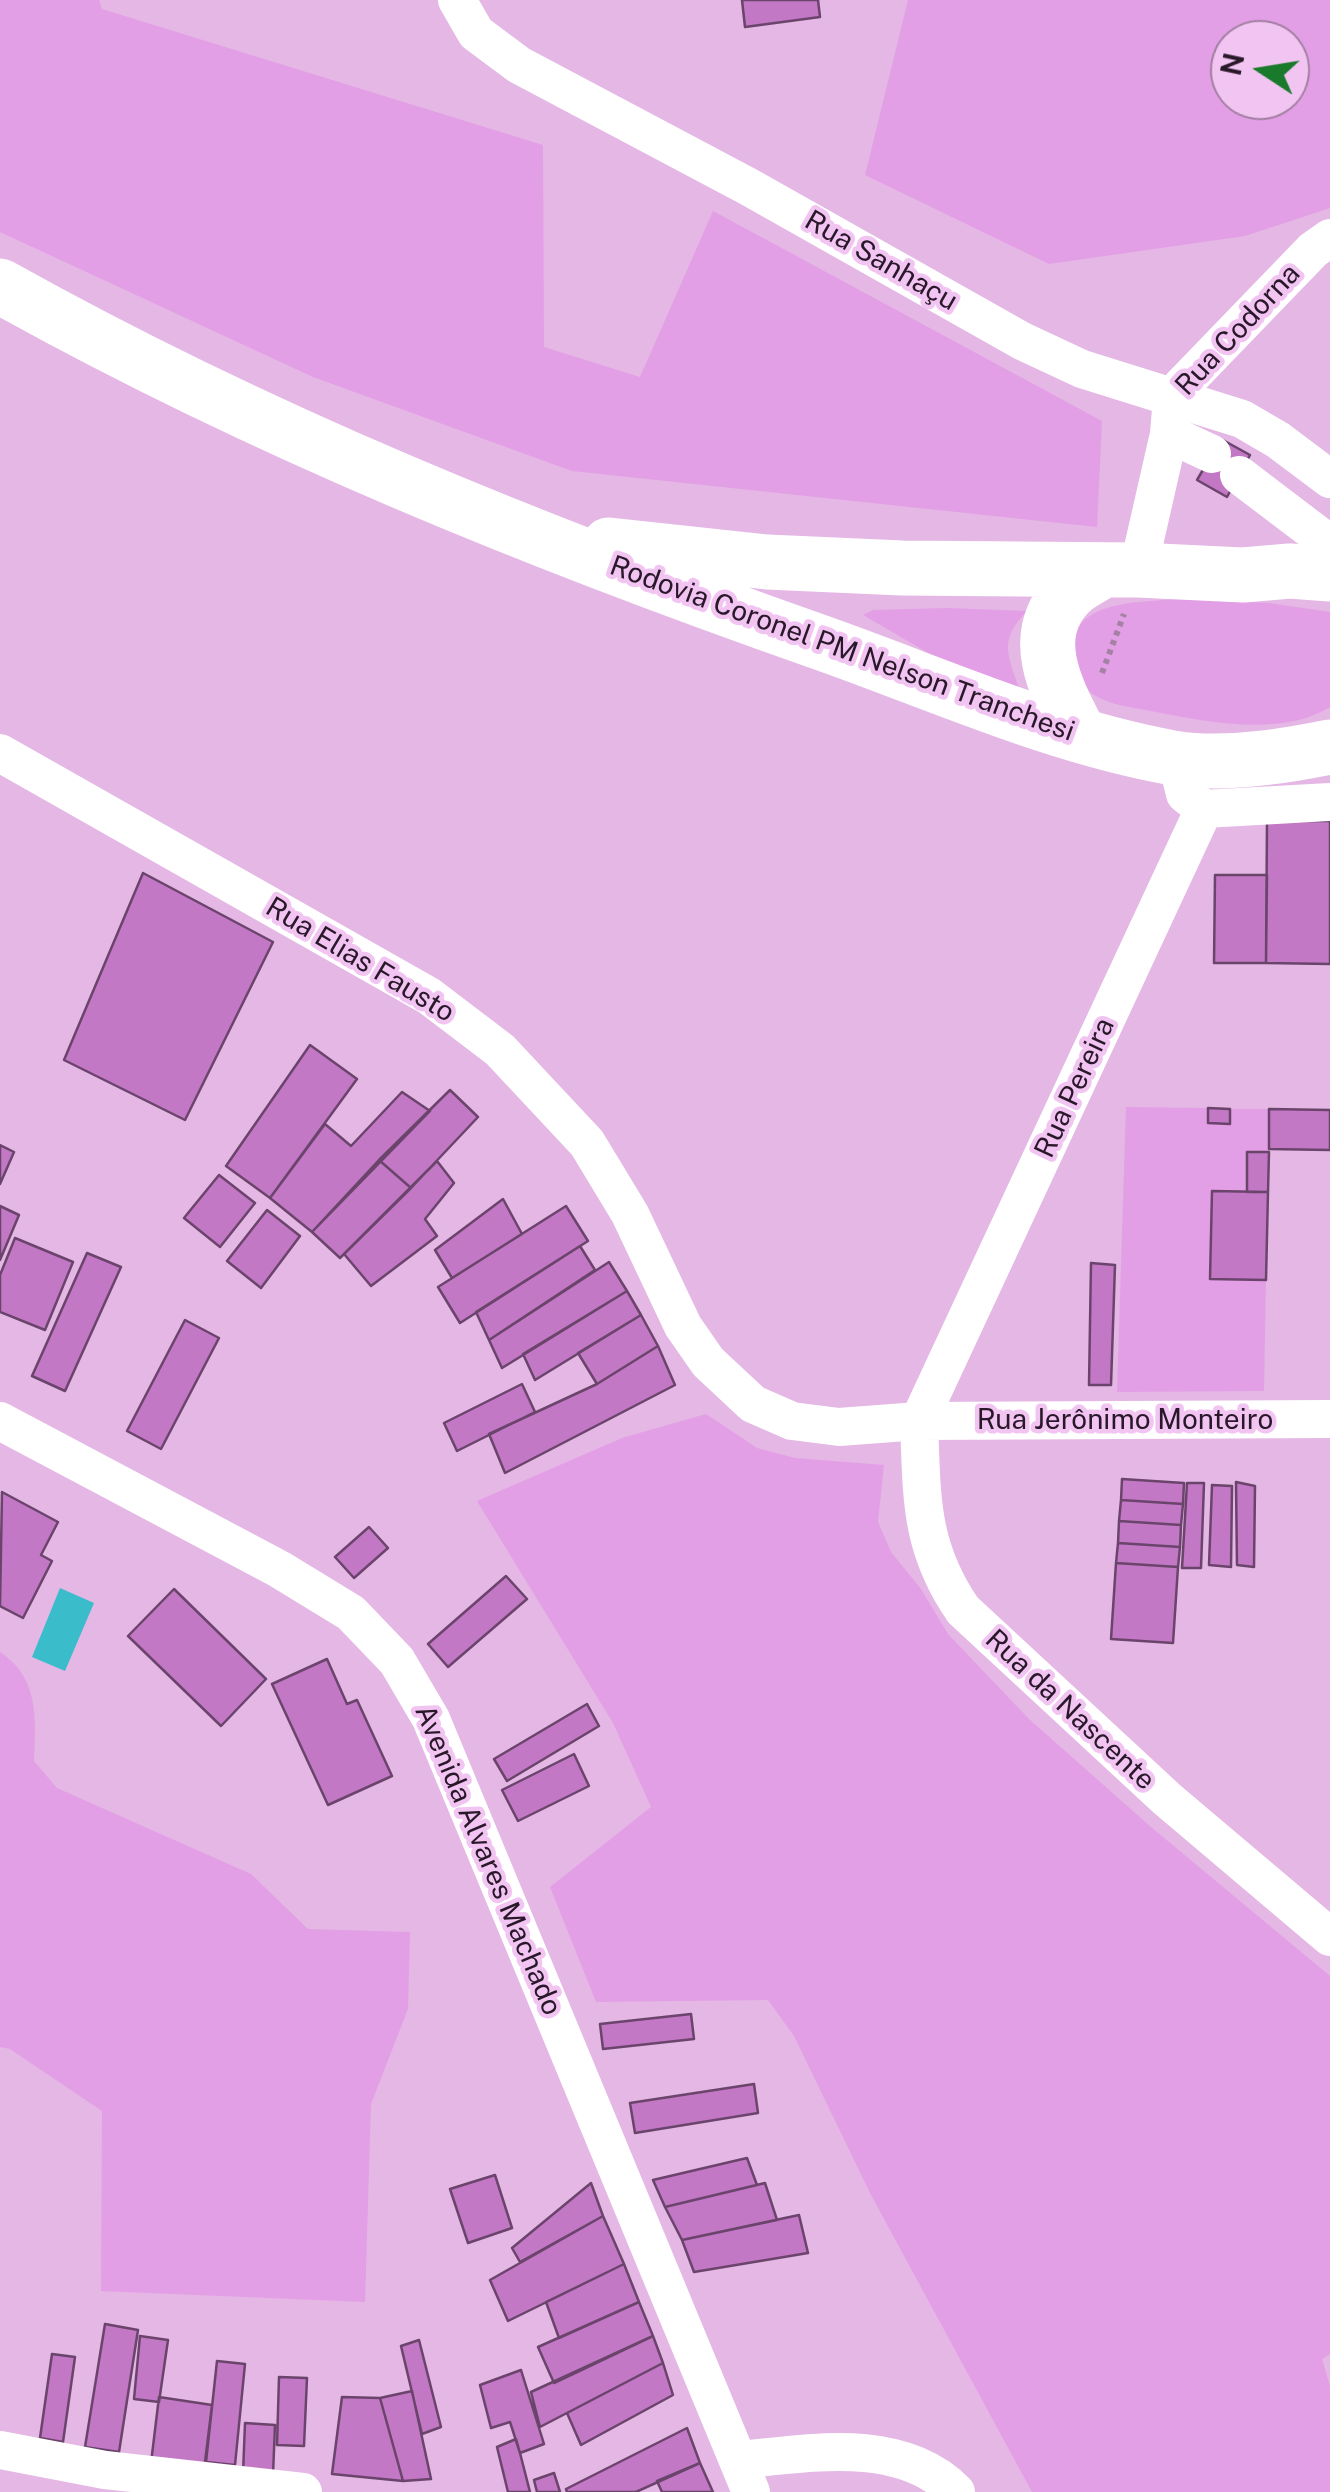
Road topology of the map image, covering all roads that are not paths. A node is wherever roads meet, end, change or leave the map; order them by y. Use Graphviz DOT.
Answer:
graph roads {
  1 [pos="457,0"];
  2 [pos="1330,238"];
  3 [pos="0,286"];
  4 [pos="1172,396"];
  5 [pos="1169,434"];
  6 [pos="1330,480"];
  7 [pos="535,538"];
  8 [pos="1330,544"];
  9 [pos="1120,571"];
  10 [pos="1330,574"];
  11 [pos="1243,575"];
  12 [pos="1330,598"];
  13 [pos="1080,735"];
  14 [pos="1325,744"];
  15 [pos="0,753"];
  16 [pos="1176,758"];
  17 [pos="1330,802"];
  18 [pos="1204,810"];
  19 [pos="1330,1418"];
  20 [pos="0,1421"];
  21 [pos="919,1422"];
  22 [pos="1330,1937"];
  23 [pos="0,2450"];
  24 [pos="745,2476"];
  25 [pos="303,2492"];
  26 [pos="956,2492"];
  1 -- 4 [label="street, Rua Sanhaçu"];
  2 -- 4 [label="street, Rua Codorna"];
  3 -- 7 [label="highway, Rodovia Coronel PM Nelson Tranchesi"];
  4 -- 5 [label="street, Rua Codorna"];
  4 -- 6 [label="street, Rua Sanhaçu"];
  5 -- 8 [label="street"];
  5 -- 9 [label="street, Rua Codorna"];
  7 -- 9 [label="highway, Rodovia Coronel PM Nelson Tranchesi"];
  7 -- 13 [label="highway, Rodovia Coronel PM Nelson Tranchesi"];
  9 -- 11 [label="highway, Rodovia Coronel PM Nelson Tranchesi"];
  9 -- 13 [label="highway"];
  10 -- 11 [label="highway, Rodovia Coronel PM Nelson Tranchesi"];
  11 -- 12 [label="highway"];
  13 -- 16 [label="highway, Rodovia Coronel PM Nelson Tranchesi"];
  14 -- 16 [label="highway, Rodovia Coronel PM Nelson Tranchesi"];
  15 -- 21 [label="street, Rua Elias Fausto"];
  16 -- 18 [label="street"];
  17 -- 18 [label="street"];
  18 -- 21 [label="street, Rua Pereira"];
  19 -- 21 [label="street, Rua Jerônimo Monteiro"];
  20 -- 24 [label="street, Avenida Alvares Machado"];
  21 -- 22 [label="street, Rua da Nascente"];
  23 -- 25 [label="street"];
  24 -- 26 [label="street"];
}
